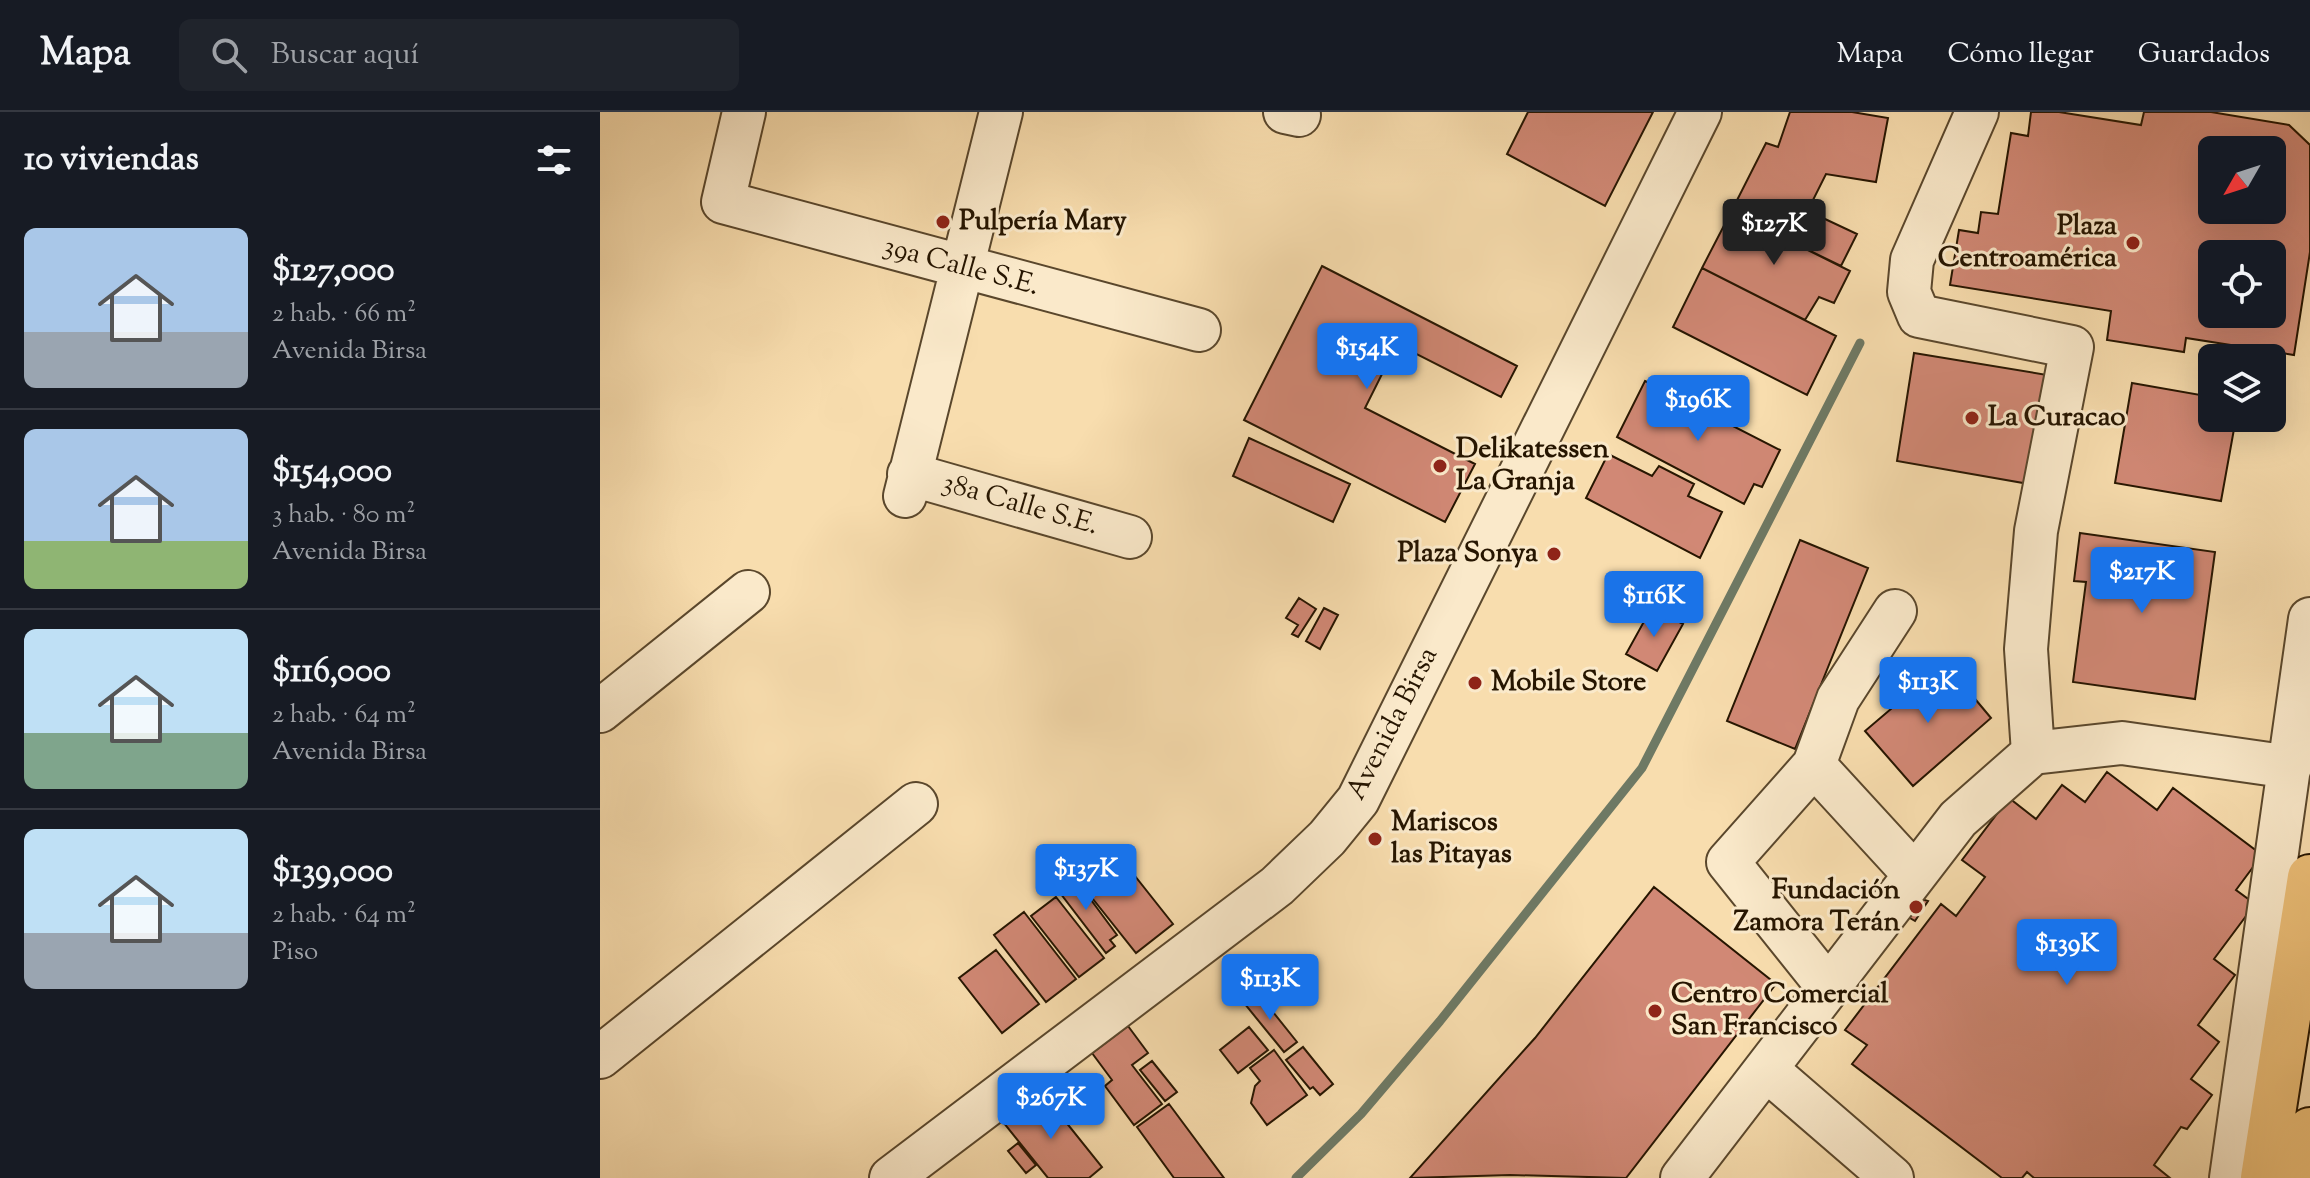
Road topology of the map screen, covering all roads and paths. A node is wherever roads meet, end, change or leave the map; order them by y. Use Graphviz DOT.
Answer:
graph roads {
  1 [pos="744,112"];
  2 [pos="1001,112"];
  3 [pos="1700,112"];
  4 [pos="1977,112"];
  5 [pos="961,268"];
  6 [pos="1199,330"];
  7 [pos="1130,537"];
  8 [pos="748,592"];
  9 [pos="1895,611"];
  10 [pos="2310,619"];
  11 [pos="600,711"];
  12 [pos="2033,753"];
  13 [pos="1814,765"];
  14 [pos="2290,767"];
  15 [pos="916,804"];
  16 [pos="1914,874"];
  17 [pos="2310,877"];
  18 [pos="1828,987"];
  19 [pos="600,1057"];
  20 [pos="1767,1070"];
  21 [pos="2310,1130"];
  22 [pos="891,1178"];
  23 [pos="1682,1178"];
  24 [pos="1892,1178"];
  25 [pos="2231,1178"];
  26 [pos="2263,1178"];
  27 [pos="2301,1178"];
  1 -- 5 [label="street, 39a Calle S.E."];
  2 -- 5 [label="street"];
  3 -- 22 [label="street, Avenida Birsa"];
  4 -- 12 [label="street"];
  5 -- 6 [label="street, 39a Calle S.E."];
  5 -- 7 [label="street, 38a Calle S.E."];
  8 -- 11 [label="street"];
  9 -- 13 [label="street"];
  10 -- 14 [label="street"];
  12 -- 14 [label="street"];
  12 -- 16 [label="street"];
  13 -- 16 [label="street"];
  13 -- 18 [label="street"];
  14 -- 25 [label="street"];
  15 -- 19 [label="street"];
  16 -- 18 [label="street"];
  17 -- 26 [label="highway"];
  18 -- 20 [label="street"];
  20 -- 23 [label="street"];
  20 -- 24 [label="street"];
  21 -- 27 [label="highway"];
}
